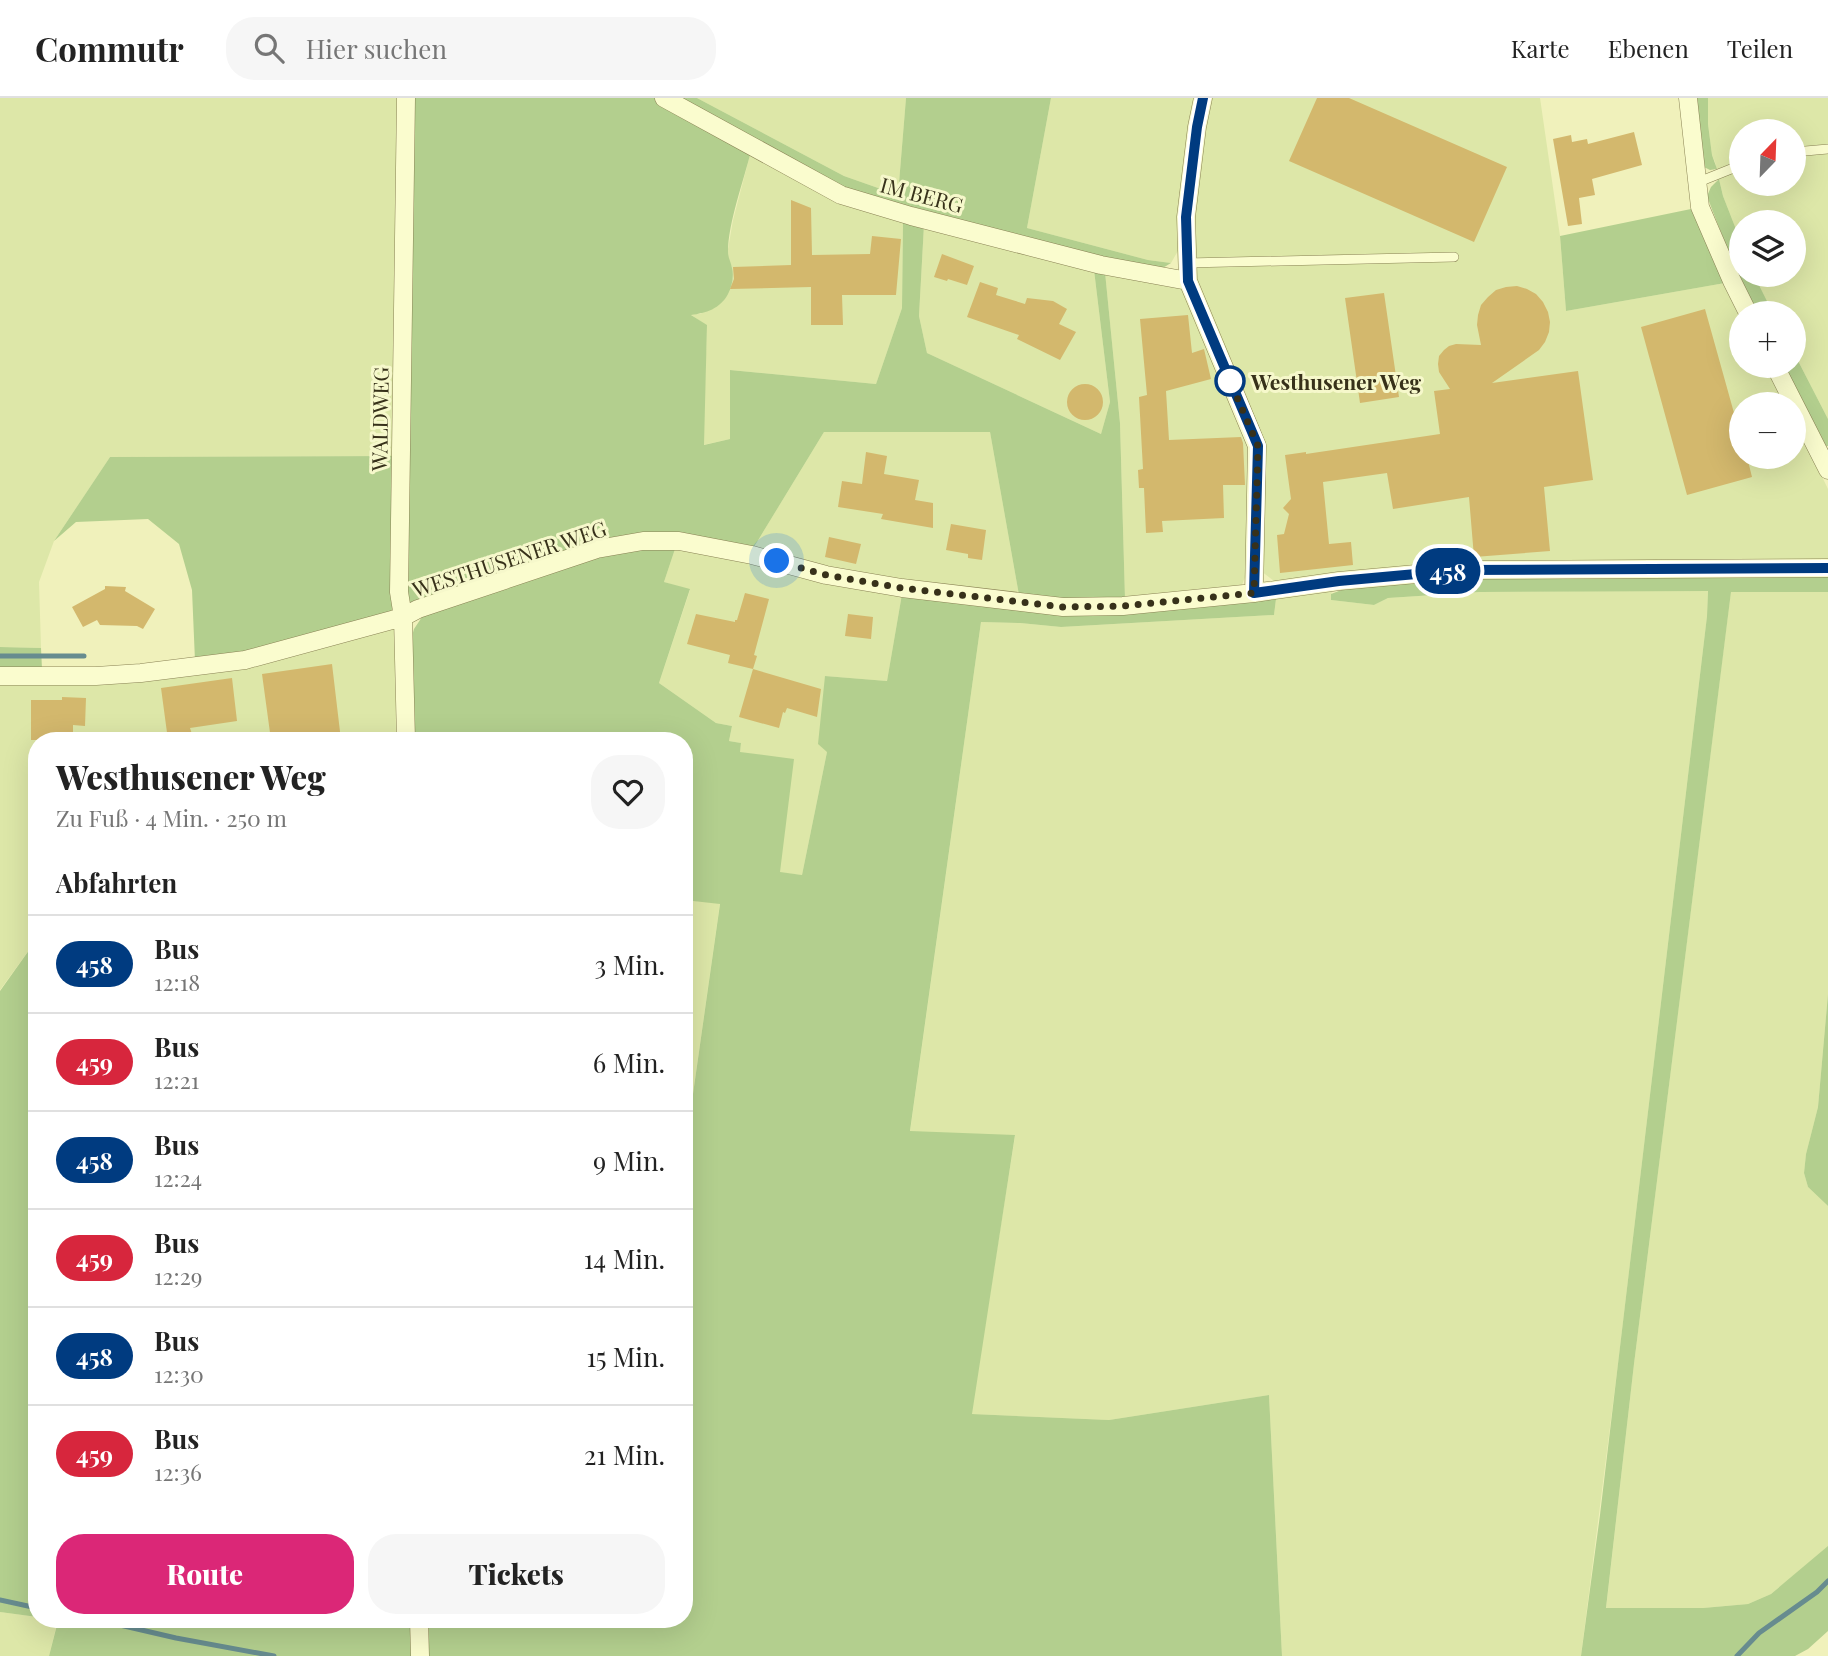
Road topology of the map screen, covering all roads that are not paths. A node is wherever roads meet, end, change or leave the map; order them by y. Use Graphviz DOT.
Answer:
graph roads {
  1 [pos="406,98"];
  2 [pos="664,98"];
  3 [pos="1203,98"];
  4 [pos="1688,98"];
  5 [pos="1828,149"];
  6 [pos="1806,151"];
  7 [pos="1729,170"];
  8 [pos="1696,183"];
  9 [pos="1454,257"];
  10 [pos="1187,272"];
  11 [pos="1742,301"];
  12 [pos="1781,378"];
  13 [pos="1828,470"];
  14 [pos="1828,568"];
  15 [pos="1254,593"];
  16 [pos="403,617"];
  17 [pos="0,676"];
  18 [pos="406,732"];
  19 [pos="419,1628"];
  20 [pos="420,1656"];
  1 -- 16 [label="street, WALDWEG"];
  2 -- 10 [label="street, IM BERG"];
  3 -- 10 [label="street"];
  4 -- 8 [label="street"];
  5 -- 6 [label="lane"];
  7 -- 8 [label="lane"];
  8 -- 11 [label="street"];
  9 -- 10 [label="lane"];
  10 -- 15 [label="street"];
  12 -- 13 [label="street"];
  14 -- 15 [label="street, WESTHUSENER WEG"];
  15 -- 16 [label="street, WESTHUSENER WEG"];
  16 -- 17 [label="street, WESTHUSENER WEG"];
  16 -- 18 [label="street, WALDWEG"];
  19 -- 20 [label="street"];
}
